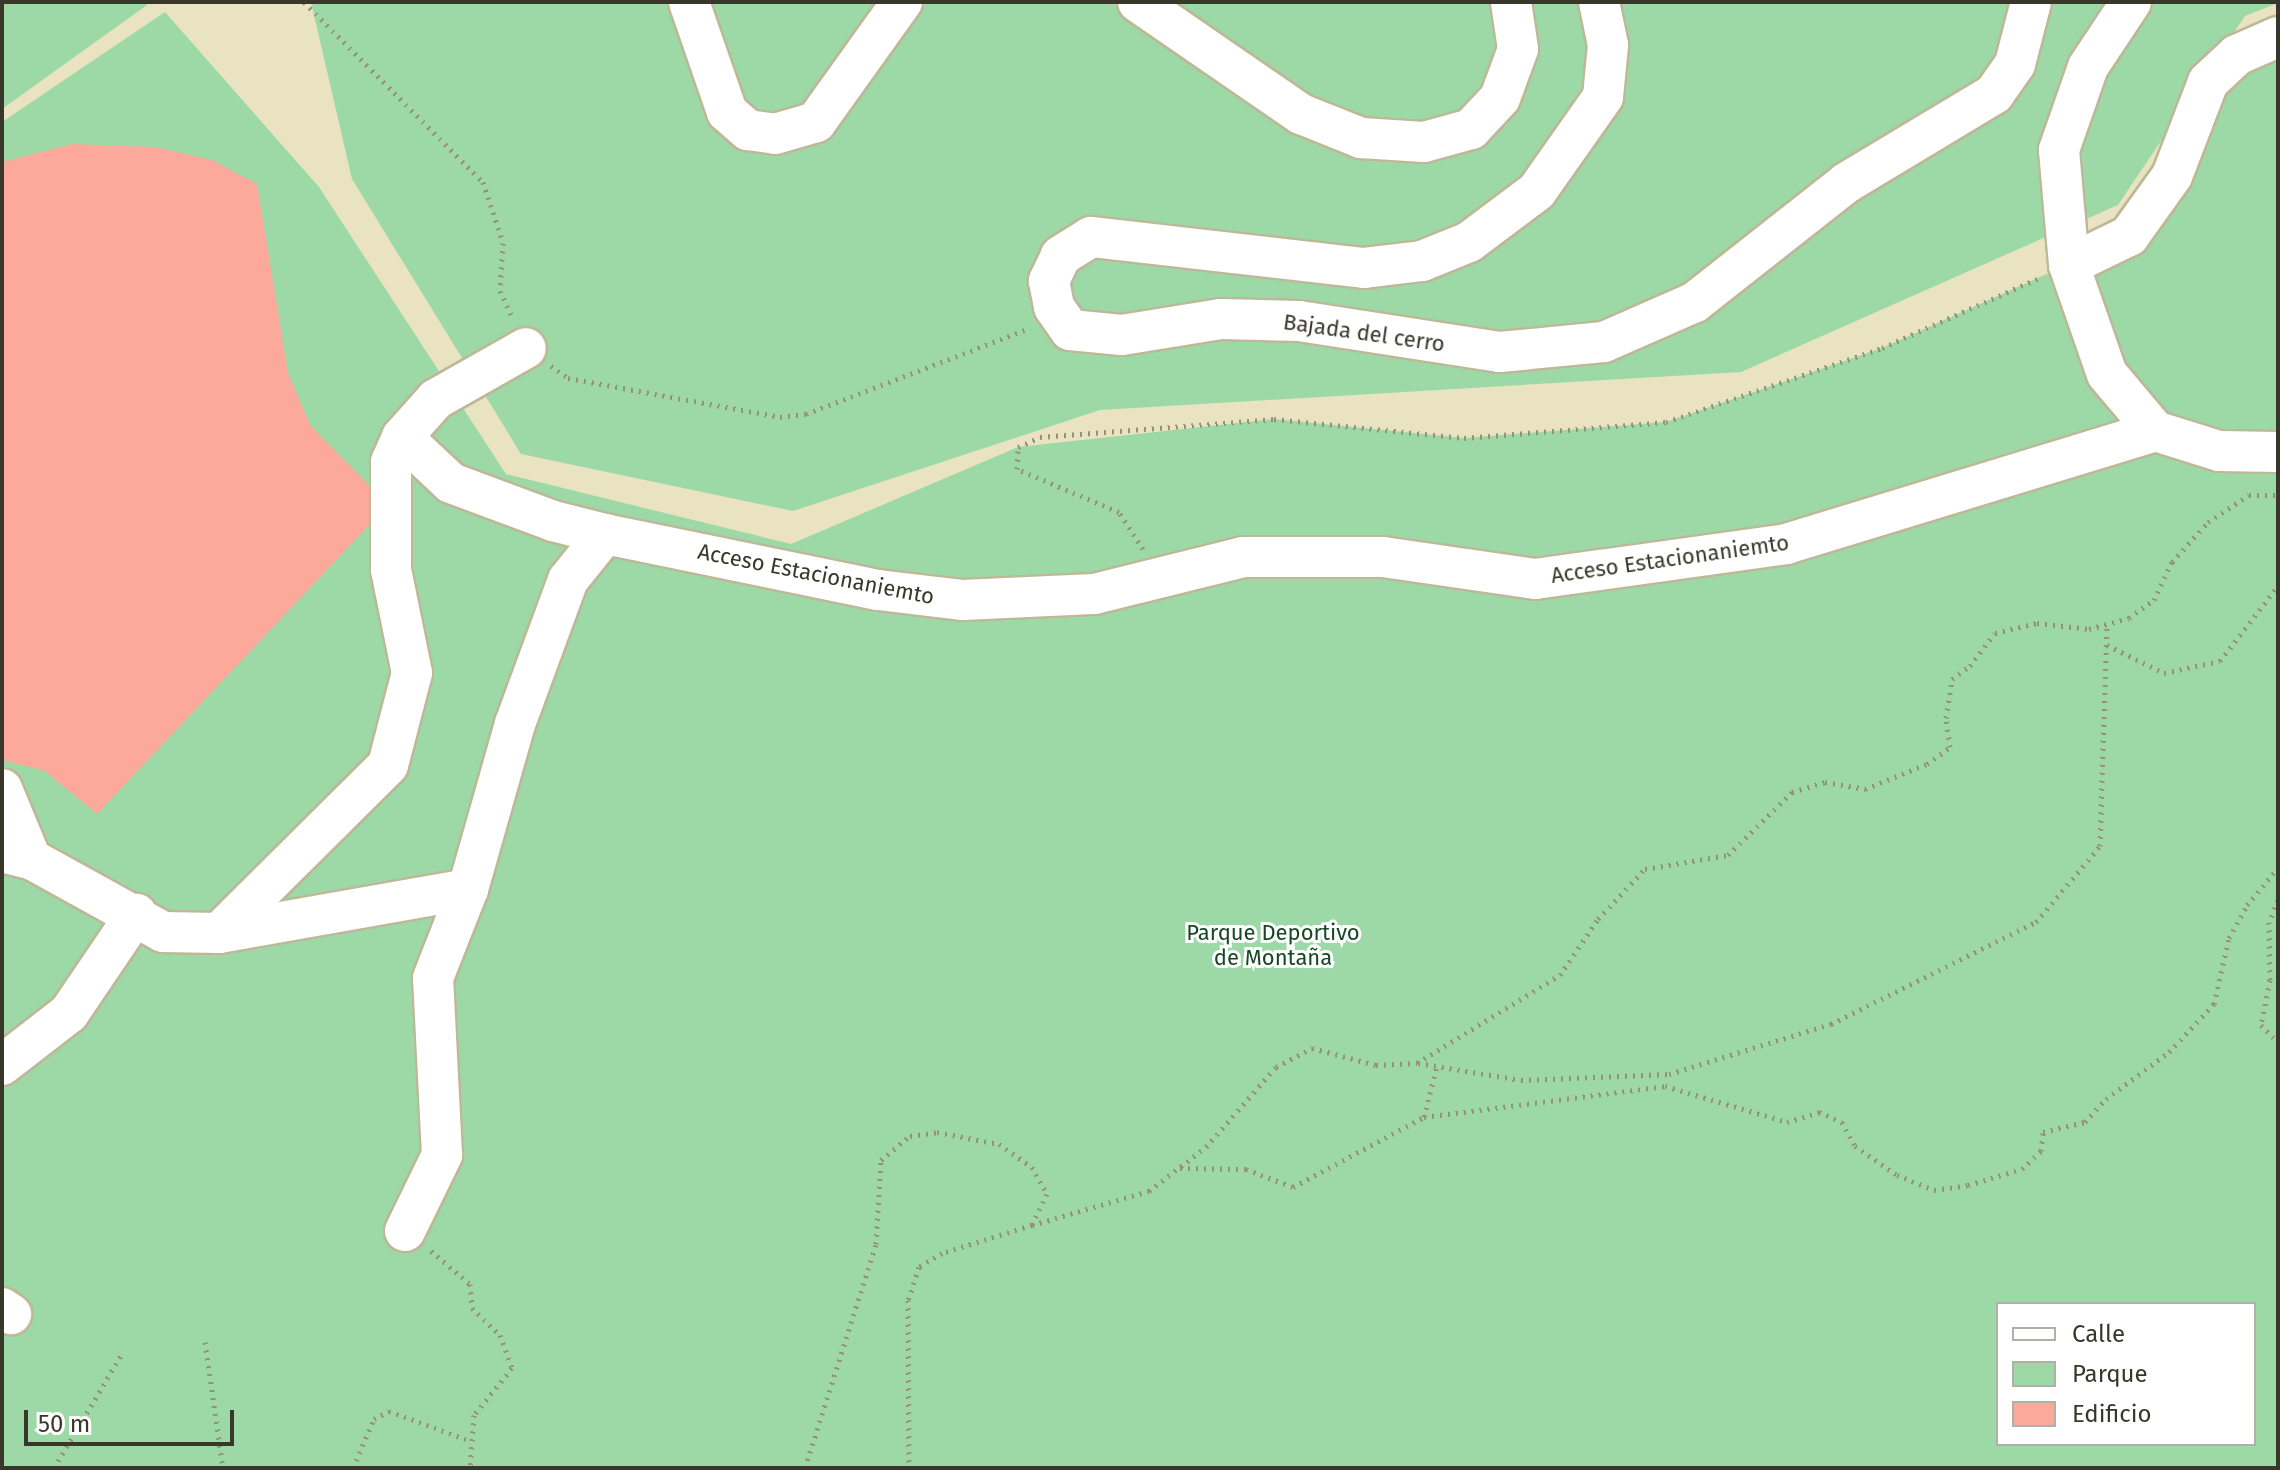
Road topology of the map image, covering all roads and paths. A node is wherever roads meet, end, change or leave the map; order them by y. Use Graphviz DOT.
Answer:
graph roads {
  1 [pos="304,2"];
  2 [pos="689,2"];
  3 [pos="902,2"];
  4 [pos="1138,2"];
  5 [pos="1511,2"];
  6 [pos="1599,2"];
  7 [pos="2031,2"];
  8 [pos="2131,2"];
  9 [pos="2278,37"];
  10 [pos="2069,265"];
  11 [pos="1061,316"];
  12 [pos="526,348"];
  13 [pos="2155,431"];
  14 [pos="402,437"];
  15 [pos="2278,452"];
  16 [pos="2278,495"];
  17 [pos="605,534"];
  18 [pos="1162,577"];
  19 [pos="2278,586"];
  20 [pos="2107,627"];
  21 [pos="2107,645"];
  22 [pos="2,789"];
  23 [pos="16,855"];
  24 [pos="2278,868"];
  25 [pos="468,889"];
  26 [pos="2278,900"];
  27 [pos="136,914"];
  28 [pos="219,933"];
  29 [pos="2278,1042"];
  30 [pos="1417,1063"];
  31 [pos="2,1065"];
  32 [pos="1437,1066"];
  33 [pos="1669,1074"];
  34 [pos="1665,1086"];
  35 [pos="1424,1117"];
  36 [pos="1179,1168"];
  37 [pos="1032,1225"];
  38 [pos="405,1231"];
  39 [pos="205,1342"];
  40 [pos="121,1355"];
  41 [pos="468,1440"];
  42 [pos="54,1468"];
  43 [pos="223,1468"];
  44 [pos="353,1468"];
  45 [pos="470,1468"];
  46 [pos="805,1468"];
  47 [pos="909,1468"];
  1 -- 12 [label="path"];
  2 -- 3 [label="street"];
  4 -- 5 [label="street"];
  6 -- 11 [label="street"];
  7 -- 11 [label="street, Bajada del cerro"];
  8 -- 10 [label="street"];
  9 -- 10 [label="street"];
  10 -- 13 [label="street"];
  10 -- 18 [label="path"];
  11 -- 12 [label="path"];
  12 -- 14 [label="street"];
  13 -- 15 [label="street"];
  13 -- 18 [label="street, Acceso Estacionaniemto"];
  14 -- 17 [label="street, Acceso Estacionaniemto"];
  14 -- 28 [label="street"];
  16 -- 20 [label="path"];
  17 -- 18 [label="street, Acceso Estacionaniemto"];
  17 -- 25 [label="street"];
  19 -- 21 [label="path"];
  20 -- 21 [label="path"];
  20 -- 30 [label="path"];
  21 -- 33 [label="path"];
  22 -- 23 [label="street"];
  23 -- 27 [label="street"];
  24 -- 34 [label="path"];
  25 -- 28 [label="street"];
  25 -- 38 [label="street"];
  26 -- 29 [label="path"];
  27 -- 28 [label="street"];
  27 -- 31 [label="street"];
  30 -- 32 [label="path"];
  30 -- 36 [label="path"];
  32 -- 33 [label="path"];
  32 -- 35 [label="path"];
  33 -- 34 [label="path"];
  34 -- 35 [label="path"];
  35 -- 36 [label="path"];
  36 -- 37 [label="path"];
  37 -- 46 [label="path"];
  37 -- 47 [label="path"];
  38 -- 41 [label="path"];
  39 -- 43 [label="path"];
  40 -- 42 [label="path"];
  41 -- 44 [label="path"];
  41 -- 45 [label="path"];
}
